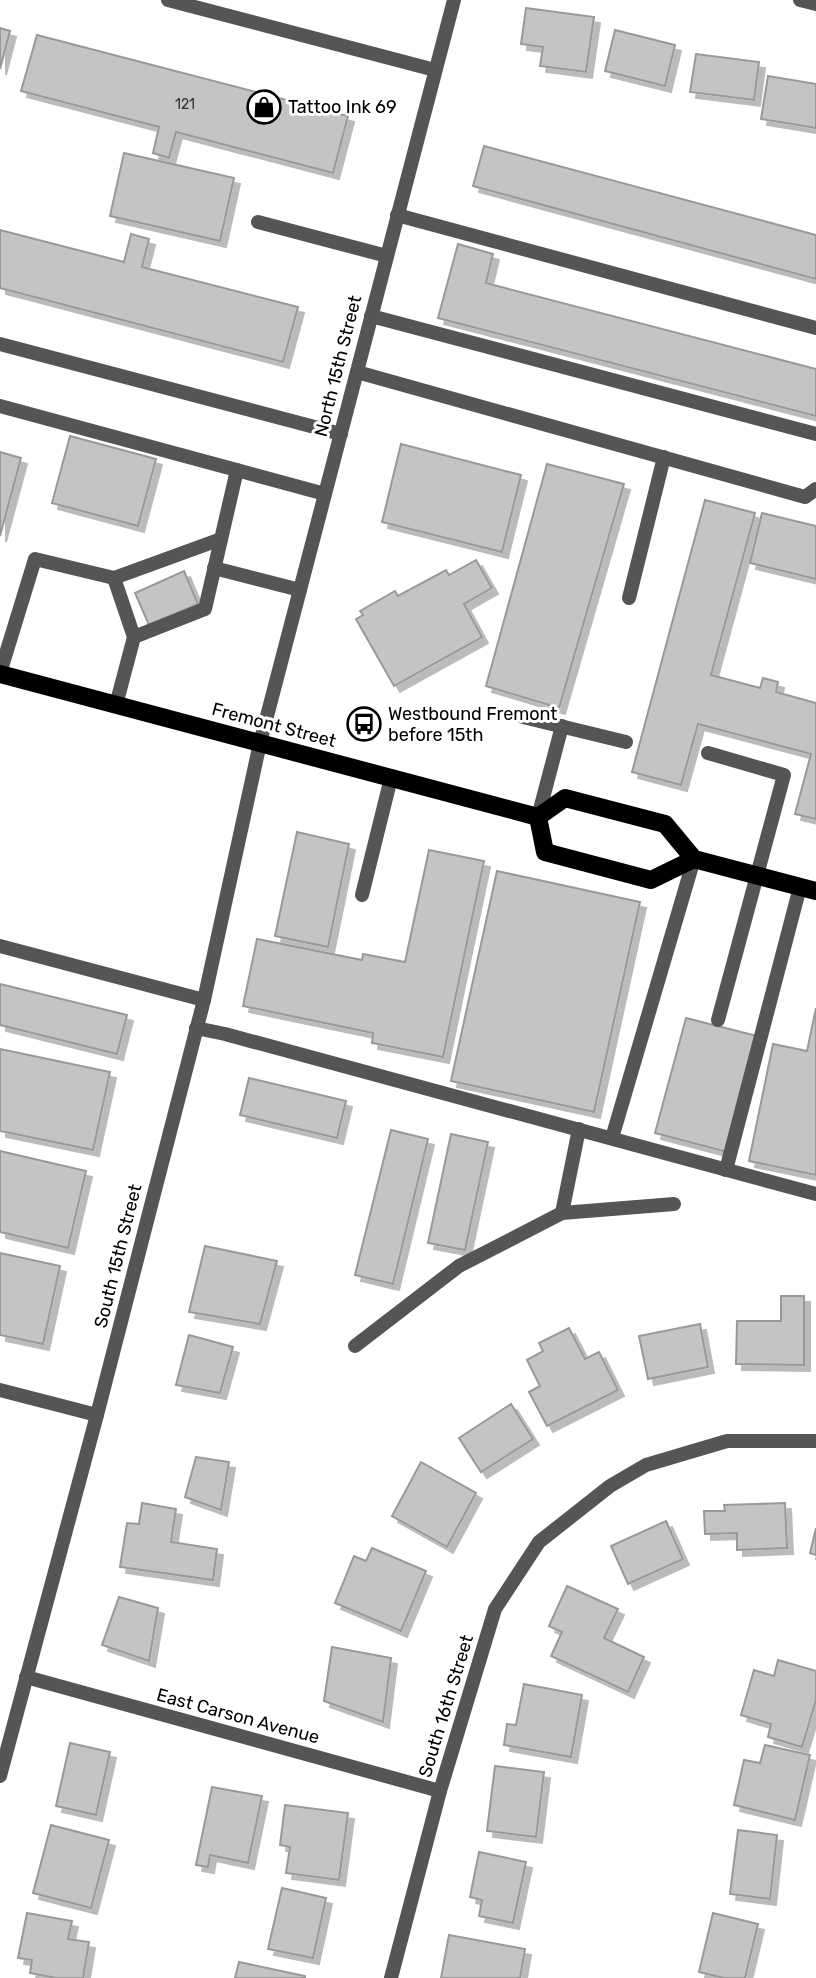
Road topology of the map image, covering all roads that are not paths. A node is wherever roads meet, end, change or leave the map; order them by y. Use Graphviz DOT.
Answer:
graph roads {
  1 [pos="167,0"];
  2 [pos="454,0"];
  3 [pos="800,0"];
  4 [pos="816,4"];
  5 [pos="435,70"];
  6 [pos="397,215"];
  7 [pos="258,222"];
  8 [pos="387,256"];
  9 [pos="371,316"];
  10 [pos="816,328"];
  11 [pos="0,344"];
  12 [pos="356,372"];
  13 [pos="0,406"];
  14 [pos="341,434"];
  15 [pos="816,434"];
  16 [pos="664,457"];
  17 [pos="237,470"];
  18 [pos="816,489"];
  19 [pos="325,494"];
  20 [pos="221,539"];
  21 [pos="214,568"];
  22 [pos="114,578"];
  23 [pos="300,590"];
  24 [pos="629,598"];
  25 [pos="134,637"];
  26 [pos="0,673"];
  27 [pos="117,705"];
  28 [pos="523,717"];
  29 [pos="562,726"];
  30 [pos="626,742"];
  31 [pos="260,743"];
  32 [pos="708,752"];
  33 [pos="391,778"];
  34 [pos="538,817"];
  35 [pos="694,859"];
  36 [pos="758,876"];
  37 [pos="808,889"];
  38 [pos="362,895"];
  39 [pos="0,946"];
  40 [pos="204,1000"];
  41 [pos="718,1020"];
  42 [pos="197,1028"];
  43 [pos="579,1129"];
  44 [pos="612,1138"];
  45 [pos="726,1170"];
  46 [pos="816,1194"];
  47 [pos="674,1204"];
  48 [pos="562,1213"];
  49 [pos="355,1346"];
  50 [pos="0,1390"];
  51 [pos="97,1415"];
  52 [pos="816,1441"];
  53 [pos="26,1677"];
  54 [pos="1,1768"];
  55 [pos="440,1791"];
  56 [pos="391,1978"];
  1 -- 5 [label="street"];
  2 -- 5 [label="street, North 15th Street"];
  3 -- 4 [label="street"];
  5 -- 6 [label="street, North 15th Street"];
  6 -- 8 [label="street, North 15th Street"];
  6 -- 10 [label="street"];
  7 -- 8 [label="street"];
  8 -- 9 [label="street, North 15th Street"];
  9 -- 12 [label="street, North 15th Street"];
  9 -- 15 [label="street"];
  11 -- 14 [label="street"];
  12 -- 14 [label="street, North 15th Street"];
  12 -- 16 [label="street"];
  13 -- 17 [label="street"];
  14 -- 19 [label="street, North 15th Street"];
  16 -- 18 [label="street"];
  16 -- 24 [label="street"];
  17 -- 19 [label="street"];
  17 -- 20 [label="street"];
  19 -- 23 [label="street, North 15th Street"];
  20 -- 21 [label="street"];
  20 -- 22 [label="street"];
  21 -- 23 [label="street"];
  21 -- 25 [label="street"];
  22 -- 25 [label="street"];
  22 -- 26 [label="street"];
  23 -- 31 [label="street, North 15th Street"];
  25 -- 27 [label="street"];
  26 -- 27 [label="main road, Fremont Street"];
  27 -- 31 [label="main road, Fremont Street"];
  28 -- 29 [label="street"];
  29 -- 30 [label="street"];
  29 -- 34 [label="street"];
  31 -- 33 [label="main road, Fremont Street"];
  31 -- 40 [label="street, South 15th Street"];
  32 -- 36 [label="street"];
  33 -- 34 [label="main road, Fremont Street"];
  33 -- 38 [label="street"];
  34 -- 35 [label="main road"];
  34 -- 35 [label="main road"];
  35 -- 36 [label="main road"];
  35 -- 44 [label="street"];
  36 -- 37 [label="main road"];
  36 -- 41 [label="street"];
  37 -- 45 [label="street"];
  39 -- 40 [label="street"];
  40 -- 42 [label="street, South 15th Street"];
  42 -- 43 [label="street"];
  42 -- 51 [label="street, South 15th Street"];
  43 -- 44 [label="street"];
  43 -- 48 [label="street"];
  44 -- 45 [label="street"];
  45 -- 46 [label="street"];
  47 -- 48 [label="street"];
  48 -- 49 [label="street"];
  50 -- 51 [label="street"];
  51 -- 53 [label="street, South 15th Street"];
  52 -- 55 [label="street, South 16th Street"];
  53 -- 54 [label="street, South 15th Street"];
  53 -- 55 [label="street, East Carson Avenue"];
  55 -- 56 [label="street, South 16th Street"];
}
